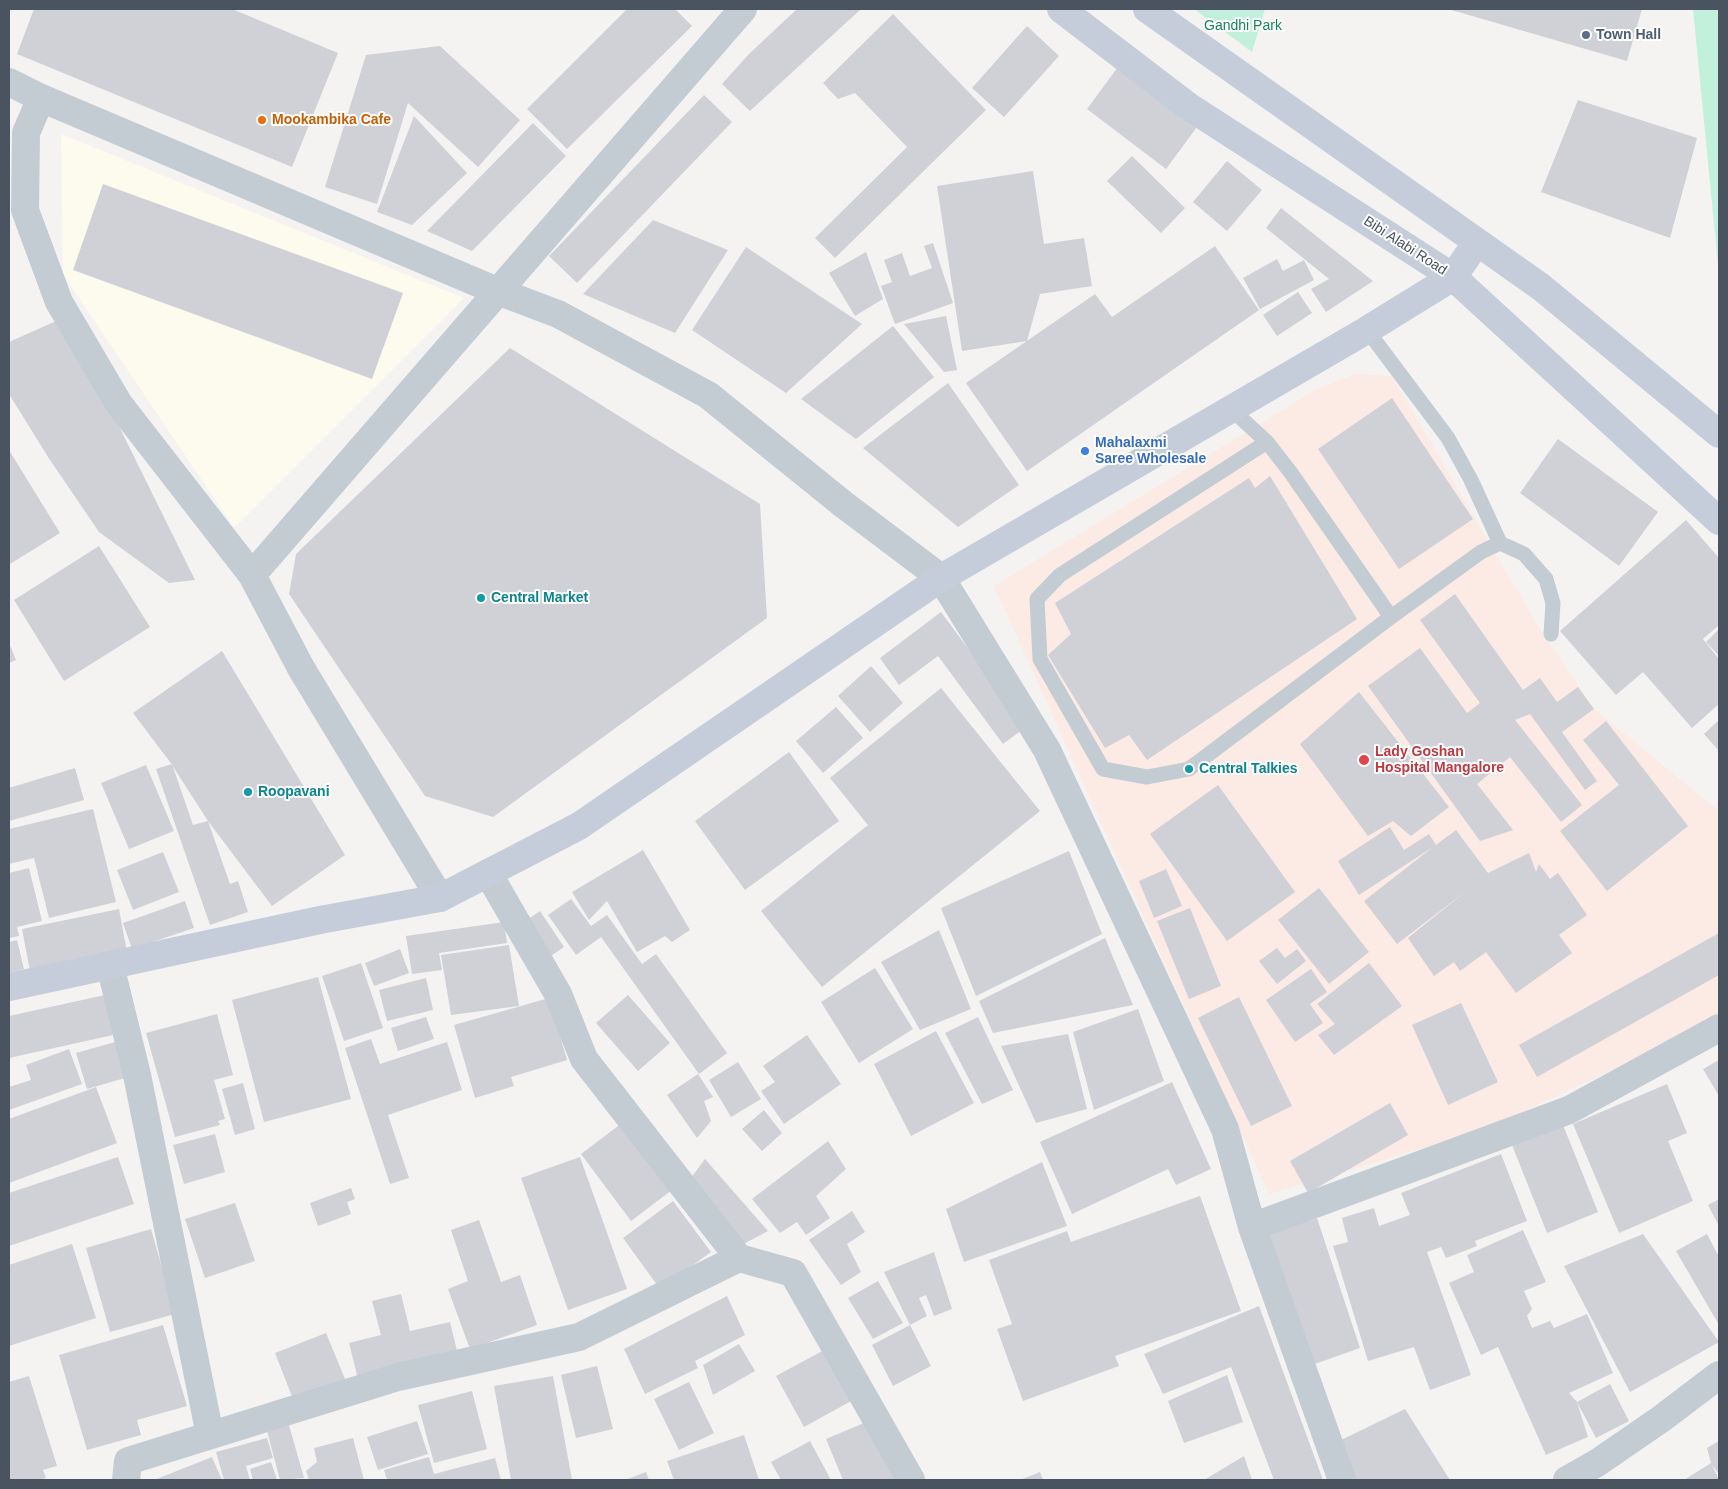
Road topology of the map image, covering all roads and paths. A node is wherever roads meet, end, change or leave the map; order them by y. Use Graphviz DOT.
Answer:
graph roads {
  1 [pos="743,9"];
  2 [pos="1060,9"];
  3 [pos="1147,9"];
  4 [pos="9,82"];
  5 [pos="41,98"];
  6 [pos="1477,242"];
  7 [pos="1453,277"];
  8 [pos="497,291"];
  9 [pos="1367,330"];
  10 [pos="1231,409"];
  11 [pos="1719,434"];
  12 [pos="1268,442"];
  13 [pos="1719,520"];
  14 [pos="1500,543"];
  15 [pos="252,575"];
  16 [pos="941,578"];
  17 [pos="1391,617"];
  18 [pos="1551,634"];
  19 [pos="488,873"];
  20 [pos="440,898"];
  21 [pos="110,965"];
  22 [pos="9,987"];
  23 [pos="1719,1028"];
  24 [pos="1252,1227"];
  25 [pos="739,1258"];
  26 [pos="1719,1375"];
  27 [pos="210,1435"];
  28 [pos="126,1480"];
  29 [pos="911,1480"];
  30 [pos="1342,1480"];
  31 [pos="1567,1480"];
  1 -- 8 [label="street"];
  2 -- 7 [label="street, Bibi Alabi Road"];
  3 -- 6 [label="street"];
  4 -- 5 [label="street"];
  5 -- 8 [label="street"];
  5 -- 15 [label="street"];
  6 -- 7 [label="street"];
  6 -- 11 [label="street"];
  7 -- 9 [label="street"];
  7 -- 13 [label="street, Bibi Alabi Road"];
  8 -- 15 [label="street"];
  8 -- 16 [label="street"];
  9 -- 10 [label="street"];
  9 -- 14 [label="lane"];
  10 -- 12 [label="lane"];
  10 -- 16 [label="street"];
  12 -- 17 [label="lane"];
  12 -- 17 [label="lane"];
  14 -- 17 [label="lane"];
  14 -- 18 [label="lane"];
  15 -- 20 [label="street"];
  16 -- 19 [label="street"];
  16 -- 24 [label="street"];
  19 -- 20 [label="street"];
  19 -- 25 [label="street"];
  20 -- 21 [label="street"];
  21 -- 22 [label="street"];
  21 -- 27 [label="street"];
  23 -- 24 [label="street"];
  24 -- 30 [label="street"];
  25 -- 27 [label="street"];
  25 -- 29 [label="street"];
  26 -- 31 [label="street"];
  27 -- 28 [label="street"];
}
